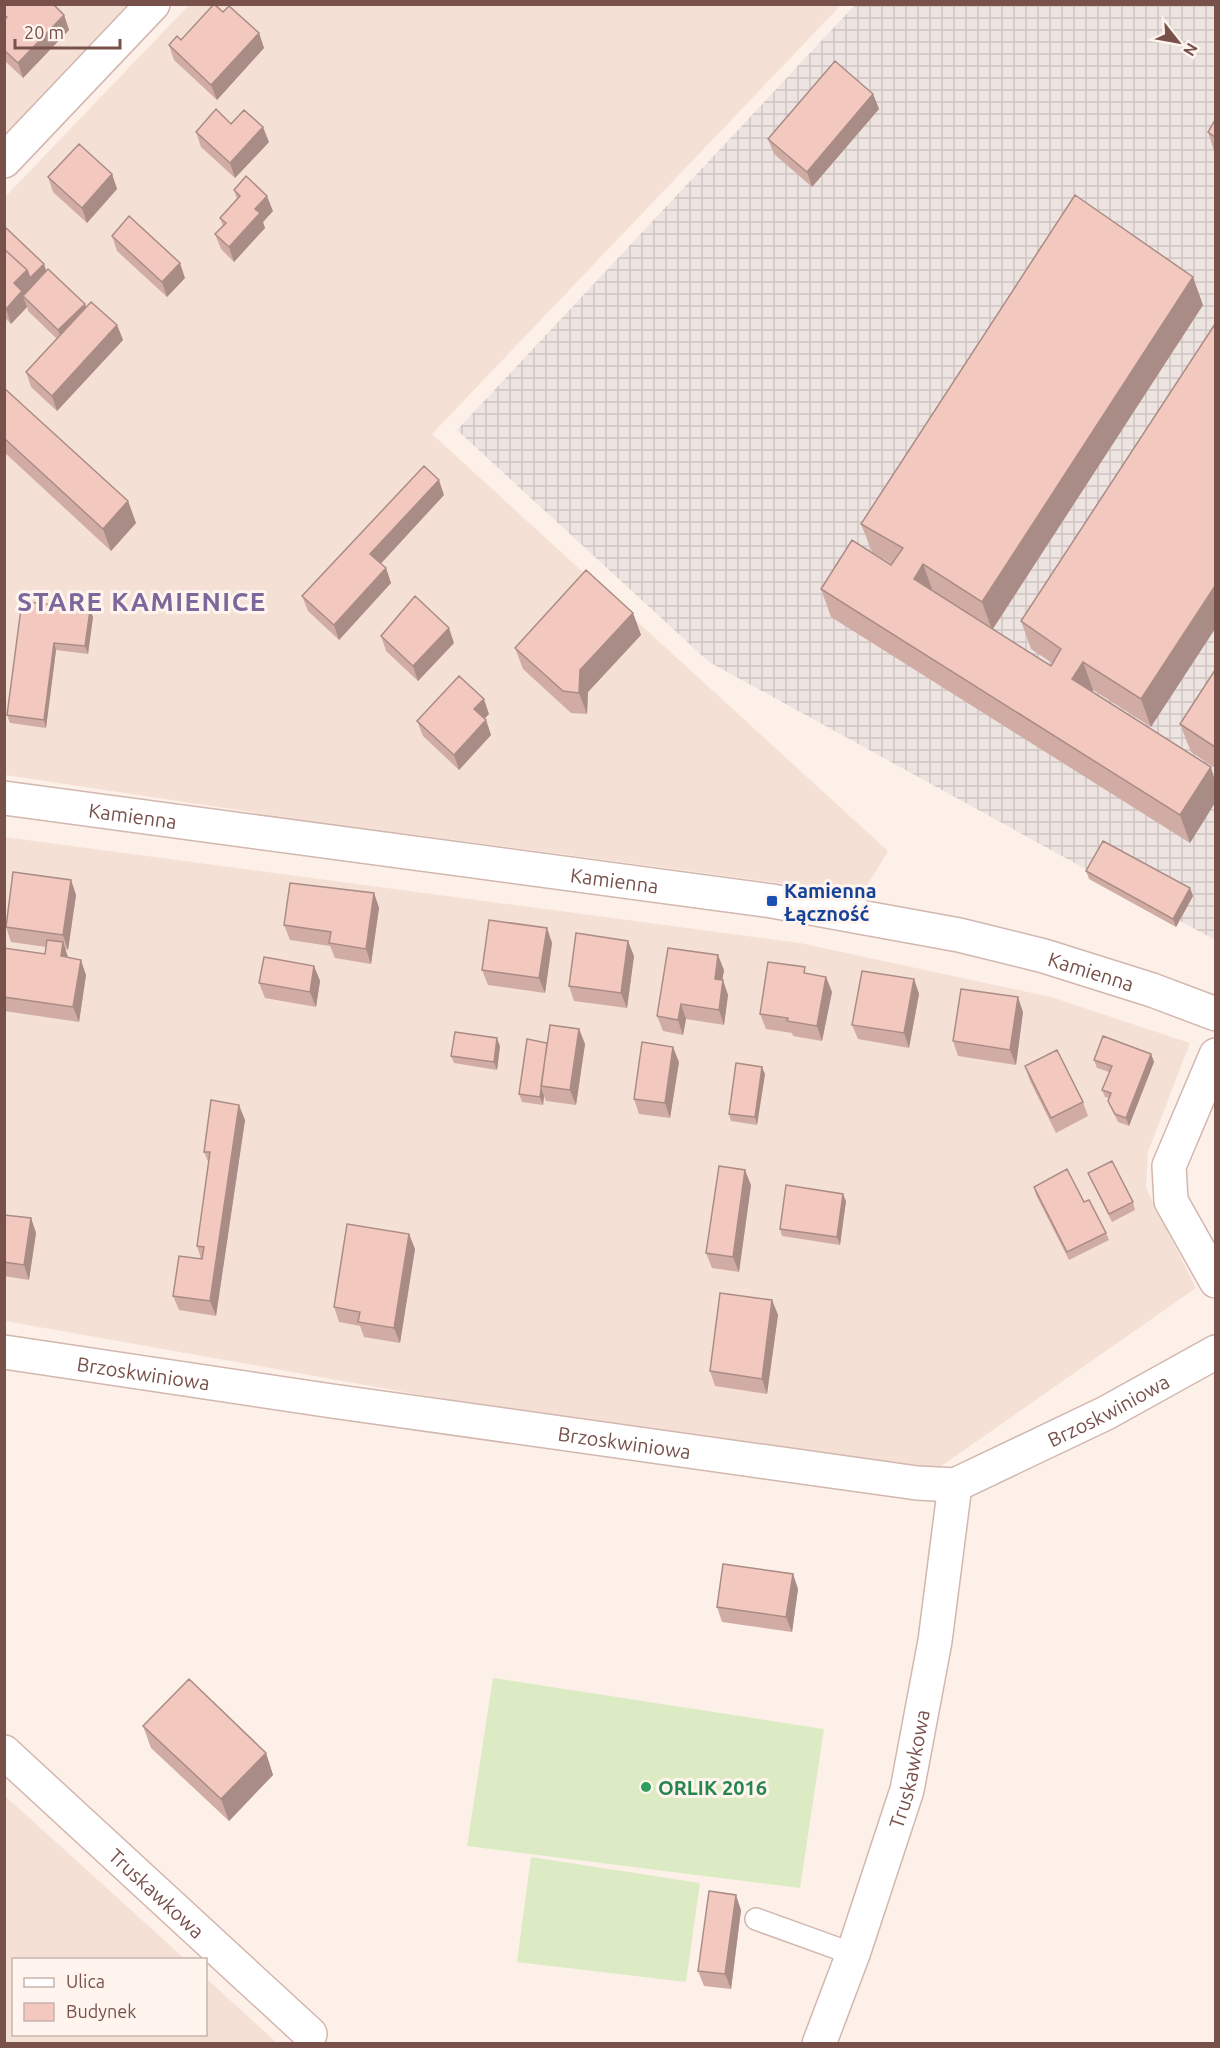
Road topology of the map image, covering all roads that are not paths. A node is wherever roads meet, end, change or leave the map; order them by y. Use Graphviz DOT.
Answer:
graph roads {
  1 [pos="153,4"];
  2 [pos="4,161"];
  3 [pos="4,798"];
  4 [pos="1215,1014"];
  5 [pos="1215,1055"];
  6 [pos="1215,1281"];
  7 [pos="4,1352"];
  8 [pos="1215,1352"];
  9 [pos="955,1485"];
  10 [pos="4,1752"];
  11 [pos="756,1919"];
  12 [pos="853,1954"];
  13 [pos="310,2034"];
  14 [pos="819,2043"];
  1 -- 2 [label="street"];
  3 -- 4 [label="street, Kamienna"];
  5 -- 6 [label="street"];
  7 -- 9 [label="street, Brzoskwiniowa"];
  8 -- 9 [label="street, Brzoskwiniowa"];
  9 -- 12 [label="street, Truskawkowa"];
  10 -- 13 [label="street, Truskawkowa"];
  11 -- 12 [label="lane"];
  12 -- 14 [label="street, Truskawkowa"];
}
